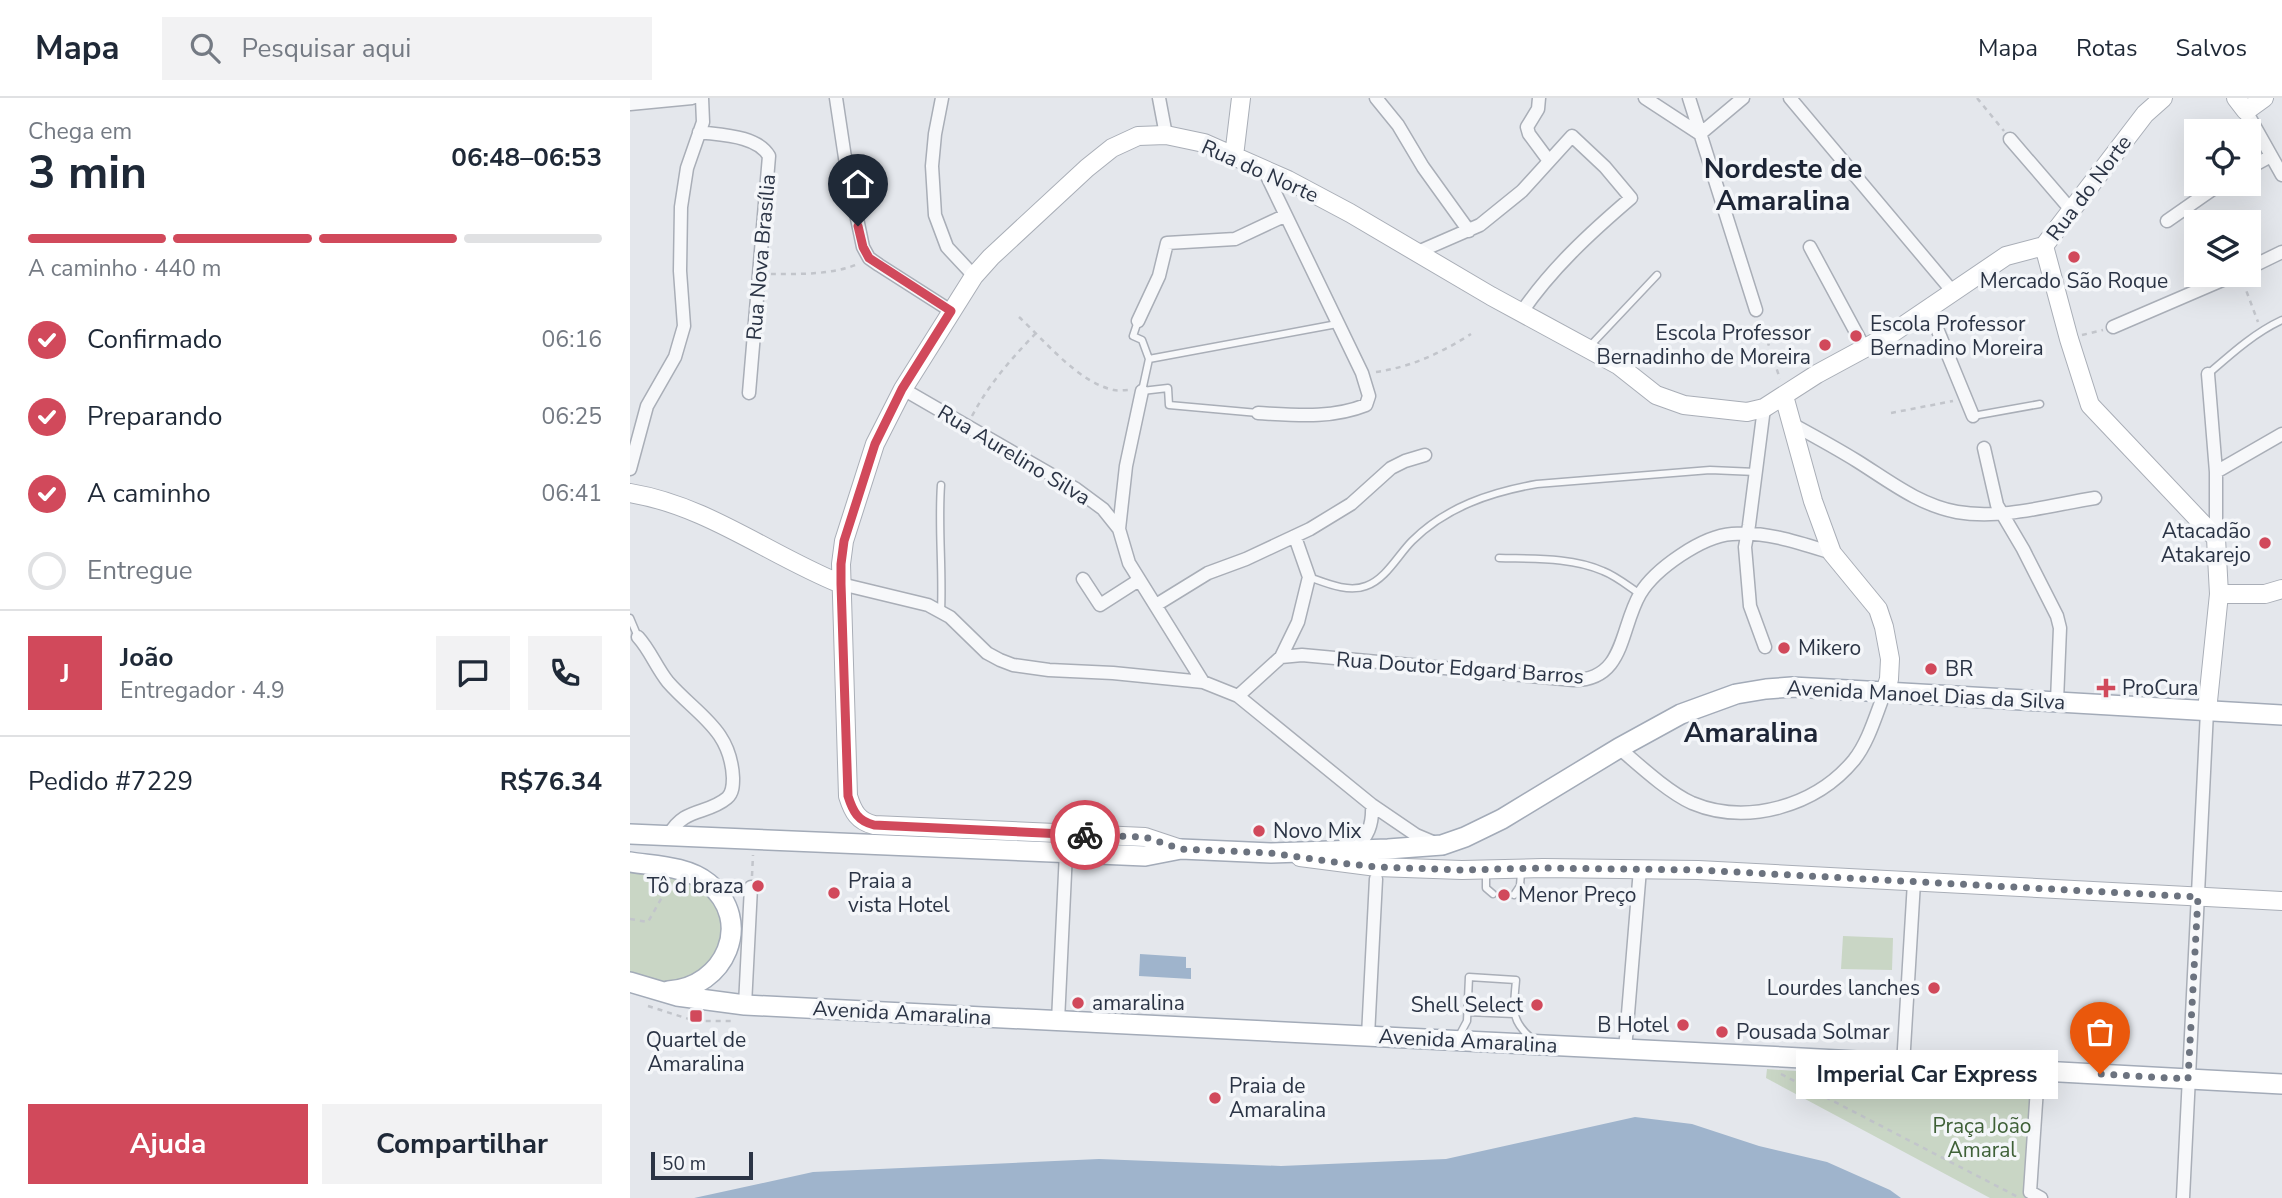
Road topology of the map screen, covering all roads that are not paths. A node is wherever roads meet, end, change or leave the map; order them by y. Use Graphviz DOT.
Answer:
graph roads {
  1 [pos="685,98"];
  2 [pos="692,98"];
  3 [pos="702,98"];
  4 [pos="836,98"];
  5 [pos="942,98"];
  6 [pos="1159,98"];
  7 [pos="1241,98"];
  8 [pos="1376,98"];
  9 [pos="1539,98"];
  10 [pos="1645,98"];
  11 [pos="1689,98"];
  12 [pos="1743,98"];
  13 [pos="1790,98"];
  14 [pos="2264,98"];
  15 [pos="2160,99"];
  16 [pos="630,104"];
  17 [pos="2241,104"];
  18 [pos="698,132"];
  19 [pos="1700,134"];
  20 [pos="1166,135"];
  21 [pos="2010,139"];
  22 [pos="1234,156"];
  23 [pos="2272,156"];
  24 [pos="1549,161"];
  25 [pos="2261,161"];
  26 [pos="1264,170"];
  27 [pos="2282,174"];
  28 [pos="2203,196"];
  29 [pos="2072,211"];
  30 [pos="1284,216"];
  31 [pos="2167,221"];
  32 [pos="1469,231"];
  33 [pos="2044,246"];
  34 [pos="1810,247"];
  35 [pos="1418,252"];
  36 [pos="2282,252"];
  37 [pos="2261,262"];
  38 [pos="1657,275"];
  39 [pos="974,276"];
  40 [pos="2206,287"];
  41 [pos="1953,292"];
  42 [pos="1929,309"];
  43 [pos="1756,310"];
  44 [pos="951,311"];
  45 [pos="1521,313"];
  46 [pos="2282,320"];
  47 [pos="1138,321"];
  48 [pos="1337,324"];
  49 [pos="2113,327"];
  50 [pos="1588,348"];
  51 [pos="1865,349"];
  52 [pos="1149,359"];
  53 [pos="2208,374"];
  54 [pos="902,389"];
  55 [pos="1142,391"];
  56 [pos="749,393"];
  57 [pos="1784,396"];
  58 [pos="2040,404"];
  59 [pos="1764,408"];
  60 [pos="1258,413"];
  61 [pos="1973,416"];
  62 [pos="636,418"];
  63 [pos="1792,424"];
  64 [pos="2282,434"];
  65 [pos="1984,448"];
  66 [pos="1425,455"];
  67 [pos="630,469"];
  68 [pos="1756,472"];
  69 [pos="2216,472"];
  70 [pos="941,485"];
  71 [pos="630,493"];
  72 [pos="2095,498"];
  73 [pos="2001,513"];
  74 [pos="1119,529"];
  75 [pos="1747,534"];
  76 [pos="1295,537"];
  77 [pos="2216,538"];
  78 [pos="1832,553"];
  79 [pos="1499,558"];
  80 [pos="1309,576"];
  81 [pos="1083,579"];
  82 [pos="1139,580"];
  83 [pos="841,584"];
  84 [pos="2282,589"];
  85 [pos="1640,594"];
  86 [pos="2219,594"];
  87 [pos="1156,605"];
  88 [pos="941,611"];
  89 [pos="630,618"];
  90 [pos="638,637"];
  91 [pos="1765,646"];
  92 [pos="1281,657"];
  93 [pos="1203,682"];
  94 [pos="1885,692"];
  95 [pos="1238,696"];
  96 [pos="2057,701"];
  97 [pos="2207,711"];
  98 [pos="2282,715"];
  99 [pos="1619,748"];
  100 [pos="1372,805"];
  101 [pos="630,834"];
  102 [pos="668,835"];
  103 [pos="1442,845"];
  104 [pos="1181,849"];
  105 [pos="1353,851"];
  106 [pos="1066,852"];
  107 [pos="1271,853"];
  108 [pos="630,862"];
  109 [pos="1522,869"];
  110 [pos="1640,869"];
  111 [pos="1486,870"];
  112 [pos="1376,879"];
  113 [pos="1914,882"];
  114 [pos="751,887"];
  115 [pos="1493,894"];
  116 [pos="1514,895"];
  117 [pos="2198,897"];
  118 [pos="2282,901"];
  119 [pos="630,982"];
  120 [pos="656,991"];
  121 [pos="745,1005"];
  122 [pos="1467,1012"];
  123 [pos="1514,1014"];
  124 [pos="1058,1021"];
  125 [pos="1368,1036"];
  126 [pos="1457,1041"];
  127 [pos="1540,1045"];
  128 [pos="1625,1050"];
  129 [pos="1903,1065"];
  130 [pos="2054,1072"];
  131 [pos="2188,1079"];
  132 [pos="2282,1084"];
  133 [pos="2030,1196"];
  134 [pos="2183,1198"];
  1 -- 2 [label="street"];
  1 -- 16 [label="street"];
  3 -- 18 [label="street"];
  4 -- 44 [label="street"];
  5 -- 39 [label="street"];
  6 -- 20 [label="street"];
  7 -- 22 [label="street"];
  8 -- 32 [label="street"];
  9 -- 24 [label="street"];
  10 -- 19 [label="street"];
  11 -- 19 [label="street"];
  12 -- 19 [label="street"];
  13 -- 41 [label="street"];
  14 -- 17 [label="street"];
  15 -- 29 [label="street, Rua do Norte"];
  17 -- 23 [label="street"];
  18 -- 56 [label="street, Rua Nova Brasília"];
  18 -- 62 [label="street"];
  19 -- 43 [label="street"];
  20 -- 22 [label="street, Rua do Norte"];
  20 -- 39 [label="street, Rua do Norte"];
  21 -- 29 [label="street"];
  22 -- 26 [label="street, Rua do Norte"];
  23 -- 25 [label="street"];
  23 -- 27 [label="street"];
  24 -- 32 [label="street"];
  24 -- 45 [label="street"];
  26 -- 30 [label="street"];
  26 -- 35 [label="street, Rua do Norte"];
  28 -- 31 [label="street"];
  29 -- 33 [label="street, Rua do Norte"];
  30 -- 47 [label="street"];
  30 -- 48 [label="street"];
  32 -- 35 [label="street"];
  33 -- 41 [label="street, Rua do Norte"];
  33 -- 77 [label="street"];
  34 -- 51 [label="street"];
  35 -- 45 [label="street, Rua do Norte"];
  36 -- 37 [label="street"];
  38 -- 50 [label="lane"];
  39 -- 44 [label="street, Rua do Norte"];
  40 -- 49 [label="street"];
  41 -- 42 [label="street, Rua do Norte"];
  42 -- 51 [label="street, Rua do Norte"];
  42 -- 61 [label="street"];
  44 -- 54 [label="street, Rua do Norte"];
  45 -- 50 [label="street, Rua do Norte"];
  46 -- 53 [label="lane"];
  47 -- 52 [label="lane"];
  48 -- 52 [label="lane"];
  48 -- 60 [label="street"];
  50 -- 59 [label="street, Rua do Norte"];
  51 -- 57 [label="street, Rua do Norte"];
  52 -- 55 [label="lane"];
  53 -- 69 [label="street"];
  54 -- 74 [label="street, Rua Aurelino Silva"];
  54 -- 83 [label="street, Rua do Norte"];
  55 -- 60 [label="lane"];
  55 -- 74 [label="street, Rua Aurelino Silva"];
  57 -- 59 [label="street, Rua do Norte"];
  57 -- 63 [label="street"];
  58 -- 61 [label="lane"];
  59 -- 68 [label="street"];
  62 -- 67 [label="street"];
  63 -- 73 [label="street"];
  63 -- 78 [label="street"];
  64 -- 69 [label="street"];
  65 -- 73 [label="street"];
  66 -- 76 [label="street"];
  68 -- 75 [label="street"];
  68 -- 80 [label="lane"];
  69 -- 77 [label="street"];
  70 -- 88 [label="lane"];
  71 -- 83 [label="street"];
  72 -- 73 [label="street"];
  73 -- 96 [label="street"];
  74 -- 82 [label="street, Rua Aurelino Silva"];
  75 -- 78 [label="street, Rua Doutor Edgard Barros"];
  75 -- 85 [label="street, Rua Doutor Edgard Barros"];
  75 -- 91 [label="street"];
  76 -- 80 [label="street"];
  76 -- 87 [label="street"];
  77 -- 86 [label="street"];
  78 -- 94 [label="street"];
  79 -- 85 [label="lane"];
  80 -- 92 [label="street"];
  81 -- 82 [label="street"];
  82 -- 87 [label="street, Rua Aurelino Silva"];
  83 -- 88 [label="street"];
  83 -- 104 [label="street, Rua do Norte"];
  84 -- 86 [label="street"];
  85 -- 92 [label="street, Rua Doutor Edgard Barros"];
  86 -- 97 [label="street"];
  87 -- 93 [label="street, Rua Aurelino Silva"];
  88 -- 93 [label="street"];
  89 -- 90 [label="lane"];
  90 -- 102 [label="street"];
  92 -- 95 [label="street"];
  93 -- 95 [label="street"];
  94 -- 96 [label="main road, Avenida Manoel Dias da Silva"];
  94 -- 99 [label="main road, Avenida Manoel Dias da Silva"];
  94 -- 99 [label="street"];
  95 -- 100 [label="street"];
  96 -- 97 [label="main road, Avenida Manoel Dias da Silva"];
  97 -- 98 [label="main road, Avenida Manoel Dias da Silva"];
  97 -- 117 [label="street"];
  99 -- 103 [label="main road, Avenida Manoel Dias da Silva"];
  100 -- 103 [label="street"];
  100 -- 105 [label="street"];
  101 -- 102 [label="main road, Avenida Manoel Dias da Silva"];
  102 -- 106 [label="main road, Avenida Manoel Dias da Silva"];
  103 -- 105 [label="main road, Avenida Manoel Dias da Silva"];
  104 -- 106 [label="main road, Avenida Manoel Dias da Silva"];
  104 -- 107 [label="main road, Avenida Manoel Dias da Silva"];
  105 -- 107 [label="main road, Avenida Manoel Dias da Silva"];
  106 -- 124 [label="street"];
  107 -- 111 [label="street"];
  108 -- 120 [label="main road"];
  109 -- 110 [label="street"];
  109 -- 111 [label="street"];
  109 -- 116 [label="lane"];
  110 -- 113 [label="street"];
  110 -- 128 [label="street"];
  111 -- 115 [label="lane"];
  112 -- 125 [label="street"];
  113 -- 117 [label="street"];
  113 -- 129 [label="street"];
  114 -- 121 [label="street"];
  117 -- 118 [label="street"];
  117 -- 131 [label="street"];
  119 -- 120 [label="main road, Avenida Amaralina"];
  120 -- 121 [label="main road, Avenida Amaralina"];
  121 -- 124 [label="main road, Avenida Amaralina"];
  122 -- 123 [label="lane"];
  122 -- 123 [label="lane"];
  122 -- 126 [label="lane"];
  123 -- 127 [label="lane"];
  124 -- 125 [label="main road, Avenida Amaralina"];
  125 -- 126 [label="main road, Avenida Amaralina"];
  126 -- 127 [label="main road, Avenida Amaralina"];
  127 -- 128 [label="main road, Avenida Amaralina"];
  128 -- 129 [label="main road, Avenida Amaralina"];
  129 -- 130 [label="main road, Avenida Amaralina"];
  130 -- 131 [label="main road, Avenida Amaralina"];
  130 -- 133 [label="street"];
  131 -- 132 [label="main road, Avenida Amaralina"];
  131 -- 134 [label="street"];
}
